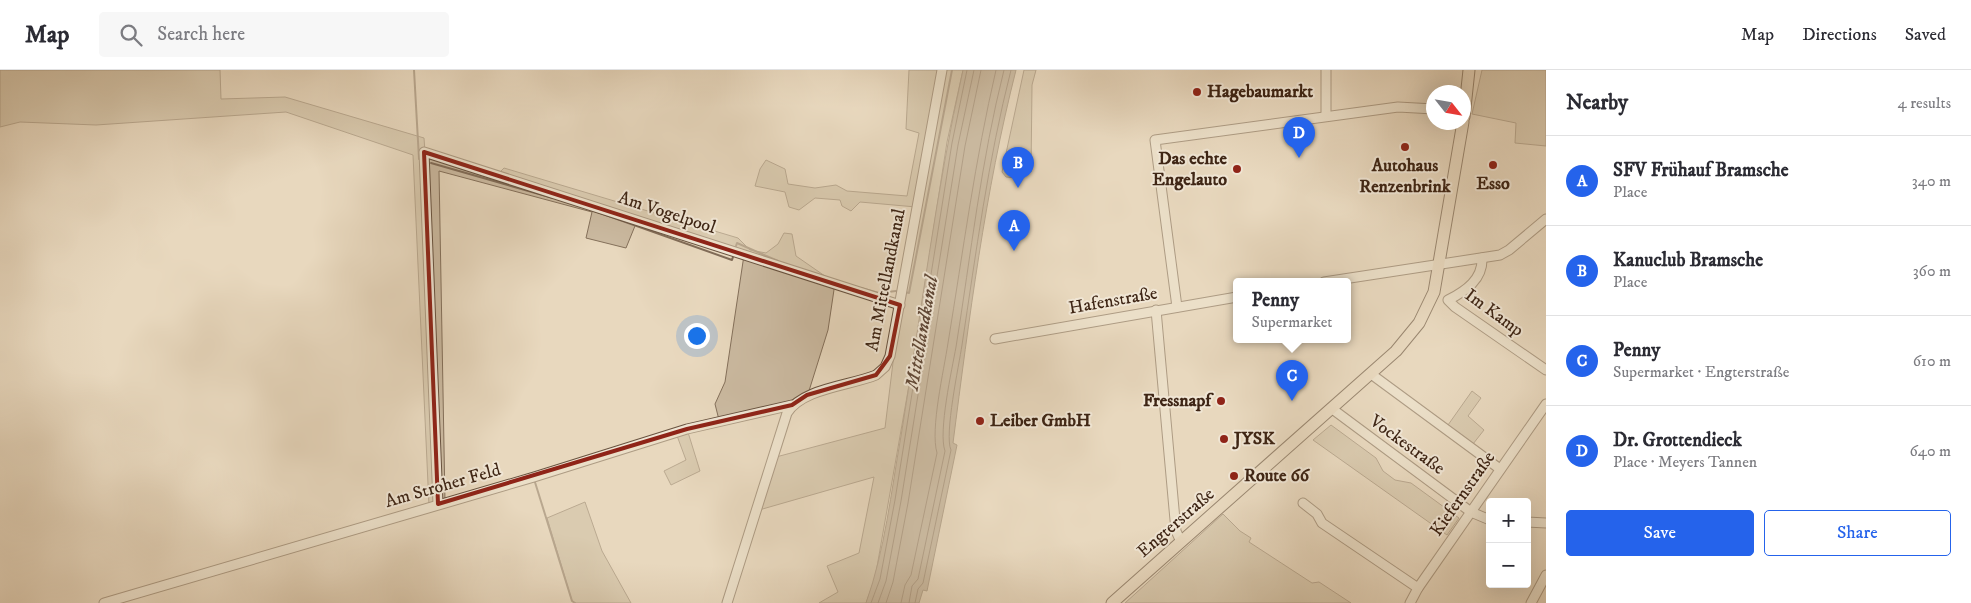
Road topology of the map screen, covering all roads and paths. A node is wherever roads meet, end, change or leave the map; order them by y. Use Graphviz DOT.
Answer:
graph roads {
  1 [pos="942,70"];
  2 [pos="1326,70"];
  3 [pos="1469,70"];
  4 [pos="1467,85"];
  5 [pos="1426,109"];
  6 [pos="1326,115"];
  7 [pos="1462,130"];
  8 [pos="1546,219"];
  9 [pos="1482,258"];
  10 [pos="1440,264"];
  11 [pos="1350,278"];
  12 [pos="1233,298"];
  13 [pos="900,305"];
  14 [pos="1177,307"];
  15 [pos="1156,310"];
  16 [pos="995,338"];
  17 [pos="1546,370"];
  18 [pos="1371,374"];
  19 [pos="1546,404"];
  20 [pos="792,405"];
  21 [pos="1331,408"];
  22 [pos="1500,469"];
  23 [pos="1303,503"];
  24 [pos="438,504"];
  25 [pos="1471,512"];
  26 [pos="1486,518"];
  27 [pos="1531,522"];
  28 [pos="1546,523"];
  29 [pos="1181,542"];
  30 [pos="1546,575"];
  31 [pos="1418,588"];
  32 [pos="104,603"];
  33 [pos="727,603"];
  34 [pos="1112,603"];
  35 [pos="1410,603"];
  36 [pos="1531,603"];
  1 -- 13 [label="street, Am Mittellandkanal"];
  2 -- 6 [label="street"];
  3 -- 4 [label="main road"];
  5 -- 6 [label="street"];
  6 -- 14 [label="street"];
  7 -- 10 [label="main road, Engterstraße"];
  8 -- 9 [label="street"];
  9 -- 10 [label="street"];
  9 -- 17 [label="street, Im Kamp"];
  10 -- 11 [label="street"];
  10 -- 18 [label="main road, Engterstraße"];
  12 -- 14 [label="street, Hafenstraße"];
  13 -- 20 [label="street, Am Mittellandkanal"];
  13 -- 24 [label="street, Am Vogelpool"];
  14 -- 15 [label="street, Hafenstraße"];
  15 -- 16 [label="street, Hafenstraße"];
  15 -- 29 [label="street"];
  18 -- 21 [label="main road, Engterstraße"];
  18 -- 22 [label="street"];
  19 -- 22 [label="street, Kiefernstraße"];
  20 -- 24 [label="street, Am Stroher Feld"];
  20 -- 33 [label="street"];
  21 -- 25 [label="street, Vockestraße"];
  21 -- 29 [label="main road, Engterstraße"];
  22 -- 25 [label="street, Kiefernstraße"];
  23 -- 31 [label="street"];
  24 -- 32 [label="street, Am Stroher Feld"];
  25 -- 26 [label="street, Vockestraße"];
  25 -- 31 [label="street, Kiefernstraße"];
  27 -- 28 [label="street"];
  29 -- 34 [label="main road, Engterstraße"];
  30 -- 36 [label="street"];
  31 -- 35 [label="street, Kiefernstraße"];
}
